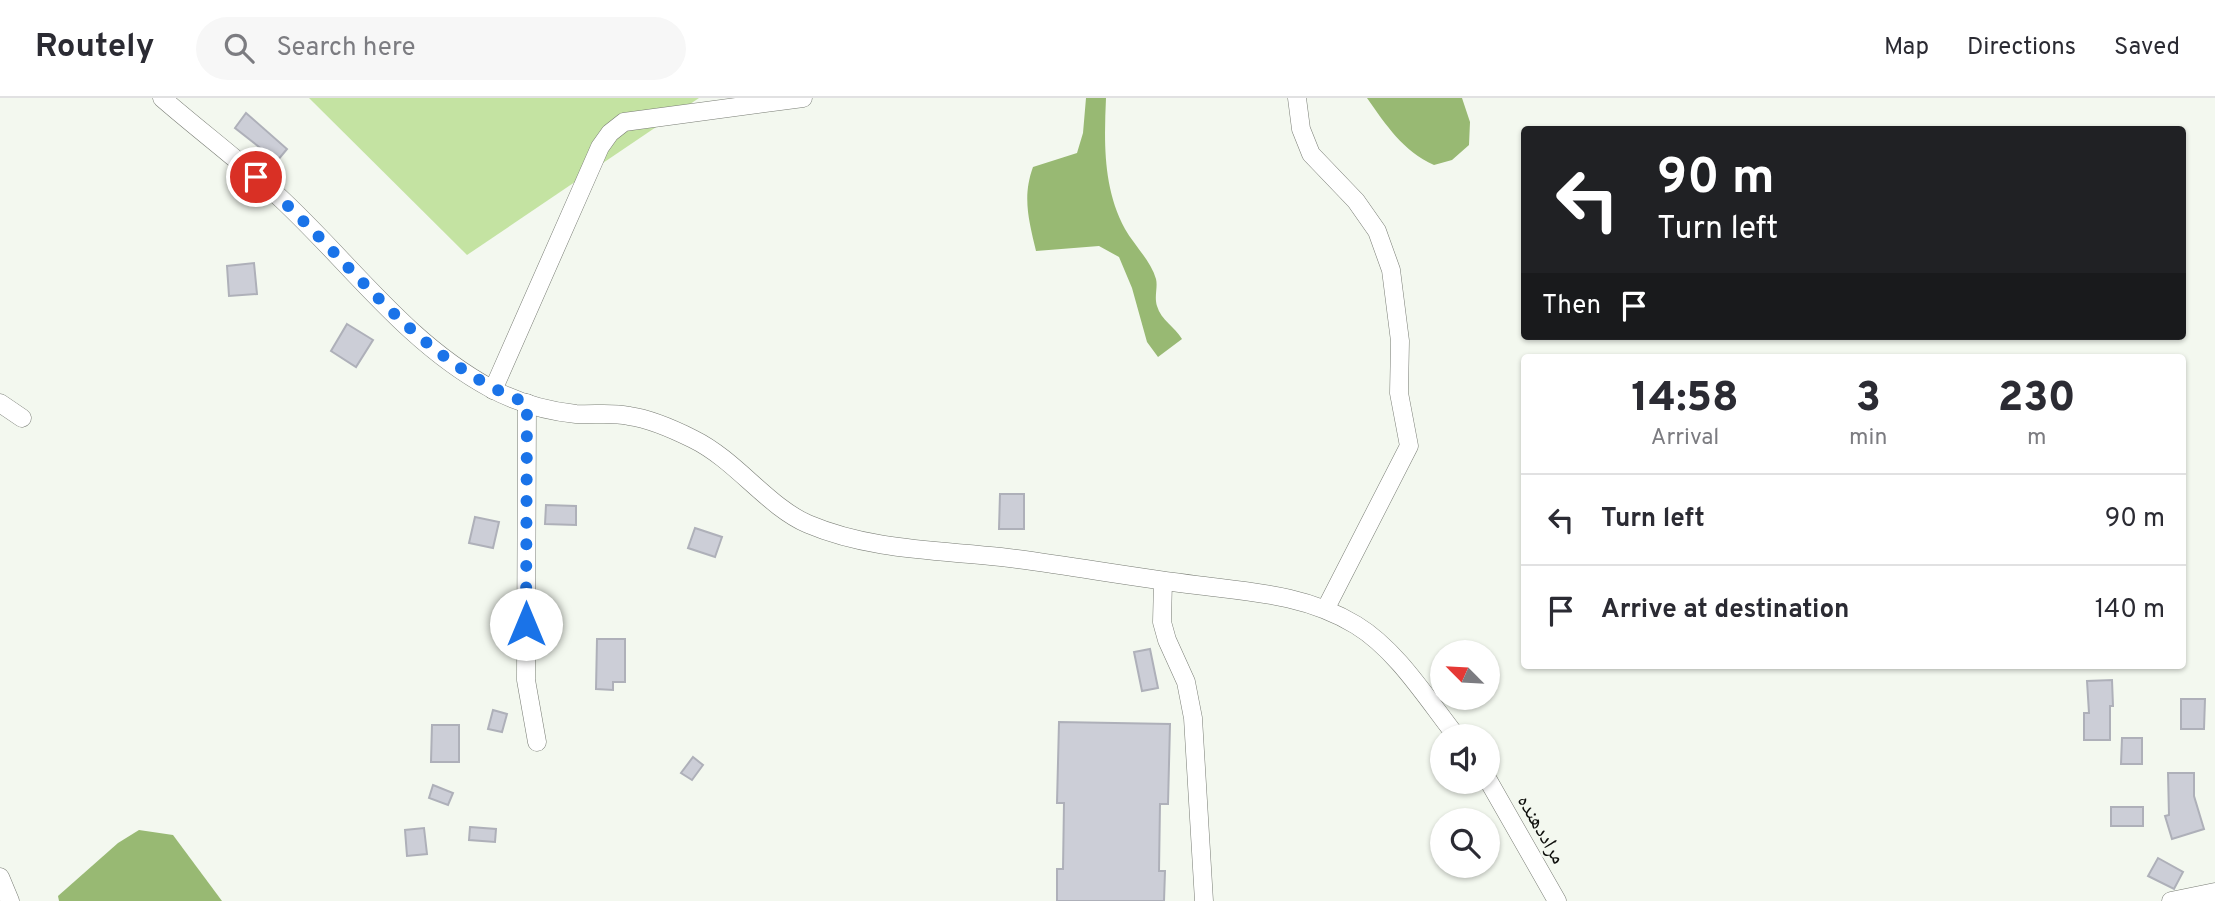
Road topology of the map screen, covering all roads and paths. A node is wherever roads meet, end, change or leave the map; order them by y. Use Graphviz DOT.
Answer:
graph roads {
  1 [pos="162,98"];
  2 [pos="803,98"];
  3 [pos="1297,98"];
  4 [pos="493,390"];
  5 [pos="0,402"];
  6 [pos="527,403"];
  7 [pos="22,418"];
  8 [pos="1163,581"];
  9 [pos="1326,608"];
  10 [pos="1447,724"];
  11 [pos="537,742"];
  12 [pos="1496,794"];
  13 [pos="0,877"];
  14 [pos="2215,892"];
  15 [pos="10,901"];
  16 [pos="1204,901"];
  17 [pos="1557,901"];
  18 [pos="2171,901"];
  1 -- 4 [label="street"];
  2 -- 4 [label="street"];
  3 -- 9 [label="street"];
  4 -- 6 [label="street"];
  5 -- 7 [label="street"];
  6 -- 8 [label="street"];
  6 -- 11 [label="street"];
  8 -- 9 [label="street"];
  8 -- 16 [label="street"];
  9 -- 10 [label="street"];
  12 -- 17 [label="street, مراددهنده"];
  13 -- 15 [label="street"];
  14 -- 18 [label="street"];
}
